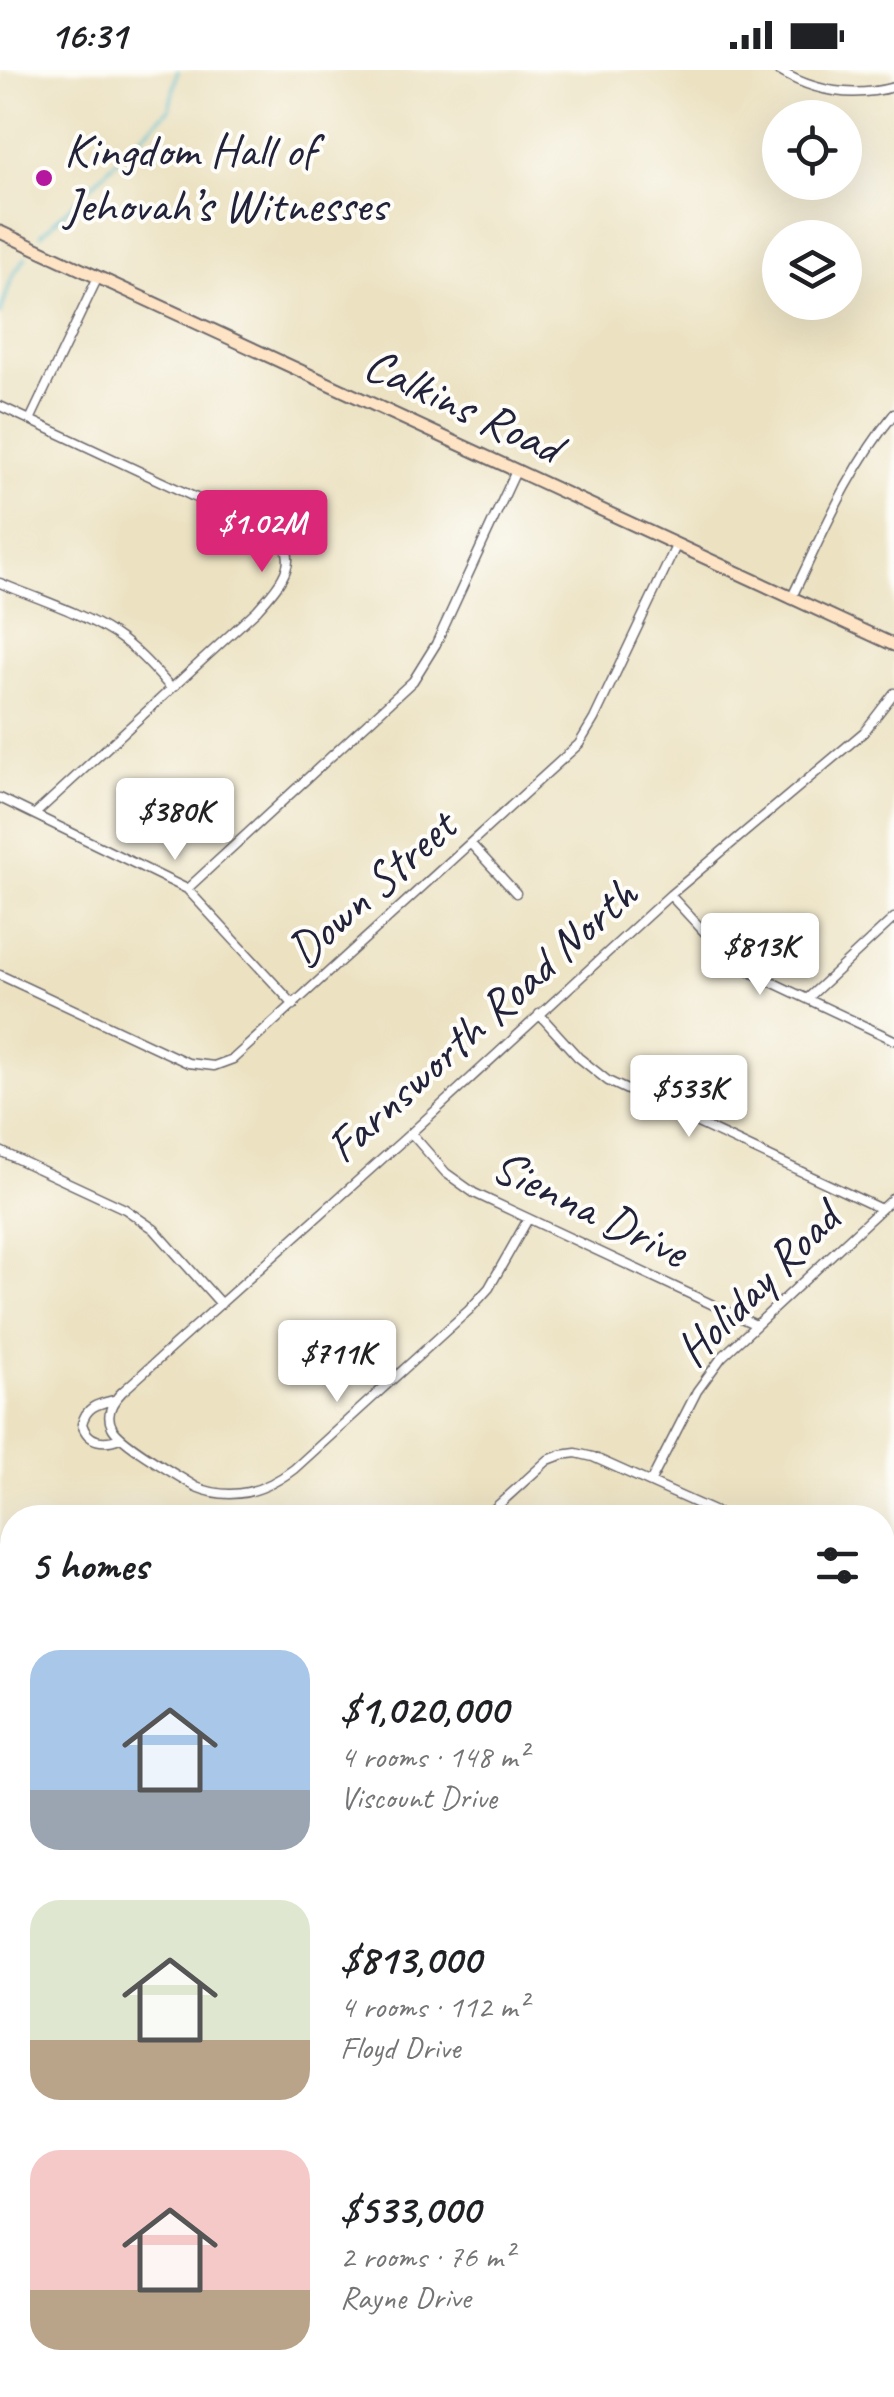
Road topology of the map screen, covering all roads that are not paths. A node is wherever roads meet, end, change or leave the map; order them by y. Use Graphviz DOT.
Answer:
graph roads {
  1 [pos="778,70"];
  2 [pos="894,87"];
  3 [pos="0,232"];
  4 [pos="98,277"];
  5 [pos="0,406"];
  6 [pos="894,414"];
  7 [pos="30,420"];
  8 [pos="516,471"];
  9 [pos="676,546"];
  10 [pos="0,583"];
  11 [pos="791,599"];
  12 [pos="894,646"];
  13 [pos="171,688"];
  14 [pos="894,693"];
  15 [pos="0,798"];
  16 [pos="35,814"];
  17 [pos="471,844"];
  18 [pos="187,889"];
  19 [pos="516,893"];
  20 [pos="670,895"];
  21 [pos="894,918"];
  22 [pos="0,975"];
  23 [pos="807,1000"];
  24 [pos="294,1004"];
  25 [pos="539,1014"];
  26 [pos="894,1040"];
  27 [pos="411,1133"];
  28 [pos="0,1151"];
  29 [pos="894,1197"];
  30 [pos="881,1210"];
  31 [pos="528,1219"];
  32 [pos="221,1304"];
  33 [pos="756,1325"];
  34 [pos="114,1400"];
  35 [pos="120,1438"];
  36 [pos="651,1481"];
  37 [pos="498,1505"];
  38 [pos="702,1505"];
  1 -- 2 [label="street"];
  3 -- 4 [label="main road, Calkins Road"];
  4 -- 7 [label="street"];
  4 -- 8 [label="main road, Calkins Road"];
  5 -- 7 [label="street"];
  6 -- 11 [label="street"];
  7 -- 13 [label="street"];
  8 -- 9 [label="main road, Calkins Road"];
  8 -- 18 [label="street"];
  9 -- 11 [label="main road, Calkins Road"];
  9 -- 17 [label="street, Down Street"];
  10 -- 13 [label="street"];
  11 -- 12 [label="main road, Calkins Road"];
  13 -- 16 [label="street"];
  14 -- 20 [label="street, Farnsworth Road North"];
  15 -- 16 [label="street"];
  16 -- 18 [label="street"];
  17 -- 19 [label="street"];
  17 -- 24 [label="street, Down Street"];
  18 -- 24 [label="street"];
  20 -- 23 [label="street"];
  20 -- 25 [label="street, Farnsworth Road North"];
  21 -- 23 [label="street"];
  22 -- 24 [label="street, Down Street"];
  23 -- 26 [label="street"];
  25 -- 27 [label="street, Farnsworth Road North"];
  25 -- 30 [label="street"];
  27 -- 31 [label="street, Sienna Drive"];
  27 -- 32 [label="street, Farnsworth Road North"];
  28 -- 32 [label="street"];
  29 -- 30 [label="street, Holiday Road"];
  30 -- 33 [label="street, Holiday Road"];
  31 -- 33 [label="street, Sienna Drive"];
  31 -- 35 [label="street"];
  32 -- 34 [label="street, Farnsworth Road North"];
  33 -- 36 [label="street, Holiday Road"];
  34 -- 35 [label="street"];
  34 -- 35 [label="street, Farnsworth Road North"];
  36 -- 37 [label="street"];
  36 -- 38 [label="street"];
}
